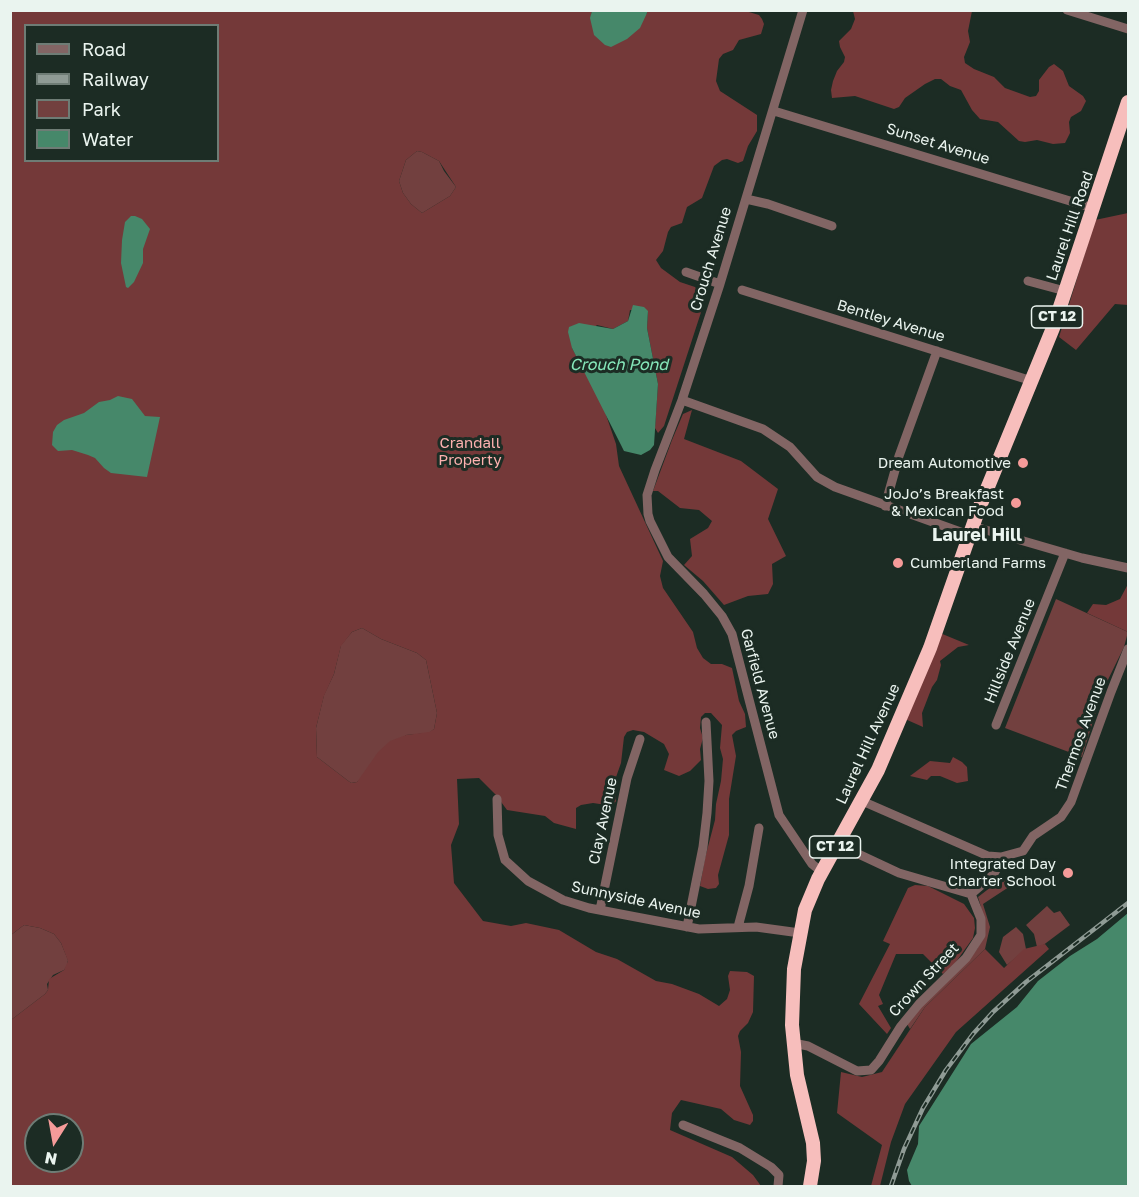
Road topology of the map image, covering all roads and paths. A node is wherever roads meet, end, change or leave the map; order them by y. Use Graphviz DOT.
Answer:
graph roads {
  1 [pos="803,10"];
  2 [pos="1067,10"];
  3 [pos="1128,29"];
  4 [pos="1128,102"];
  5 [pos="774,111"];
  6 [pos="746,199"];
  7 [pos="1093,208"];
  8 [pos="832,226"];
  9 [pos="686,272"];
  10 [pos="1028,281"];
  11 [pos="720,284"];
  12 [pos="742,290"];
  13 [pos="1065,291"];
  14 [pos="937,351"];
  15 [pos="1032,381"];
  16 [pos="682,400"];
  17 [pos="885,506"];
  18 [pos="648,514"];
  19 [pos="971,531"];
  20 [pos="1065,553"];
  21 [pos="1128,568"];
  22 [pos="1128,649"];
  23 [pos="706,722"];
  24 [pos="996,725"];
  25 [pos="640,739"];
  26 [pos="497,799"];
  27 [pos="862,801"];
  28 [pos="759,828"];
  29 [pos="837,844"];
  30 [pos="1004,857"];
  31 [pos="822,872"];
  32 [pos="971,894"];
  33 [pos="600,910"];
  34 [pos="687,927"];
  35 [pos="738,927"];
  36 [pos="800,933"];
  37 [pos="793,1043"];
  38 [pos="683,1125"];
  39 [pos="778,1186"];
  40 [pos="810,1186"];
  1 -- 5 [label="street, Crouch Avenue"];
  2 -- 3 [label="street"];
  4 -- 7 [label="highway, Laurel Hill Road / CT 12"];
  5 -- 6 [label="street, Crouch Avenue"];
  5 -- 7 [label="street, Sunset Avenue"];
  6 -- 8 [label="street"];
  6 -- 11 [label="street, Crouch Avenue"];
  7 -- 13 [label="highway, Laurel Hill Road / CT 12"];
  9 -- 11 [label="street"];
  10 -- 13 [label="street"];
  11 -- 16 [label="street, Crouch Avenue"];
  12 -- 14 [label="street, Bentley Avenue"];
  13 -- 15 [label="highway, Laurel Hill Road / CT 12"];
  14 -- 15 [label="street, Bentley Avenue"];
  14 -- 17 [label="street"];
  15 -- 19 [label="highway, Laurel Hill Road / CT 12"];
  16 -- 17 [label="street"];
  16 -- 18 [label="street, Crouch Avenue"];
  17 -- 19 [label="street"];
  18 -- 31 [label="street, Garfield Avenue"];
  19 -- 20 [label="street"];
  19 -- 27 [label="highway, Laurel Hill Avenue / CT 12"];
  20 -- 21 [label="street"];
  20 -- 24 [label="street, Hillside Avenue"];
  22 -- 30 [label="street, Thermos Avenue"];
  23 -- 34 [label="street"];
  25 -- 33 [label="street, Clay Avenue"];
  26 -- 33 [label="street, Sunnyside Avenue"];
  27 -- 29 [label="highway, Laurel Hill Avenue / CT 12"];
  27 -- 30 [label="street"];
  28 -- 35 [label="street"];
  29 -- 31 [label="highway, Laurel Hill Avenue / CT 12"];
  29 -- 32 [label="street"];
  30 -- 32 [label="street"];
  31 -- 36 [label="highway, Laurel Hill Avenue / CT 12"];
  32 -- 37 [label="street, Crown Street"];
  33 -- 34 [label="street, Sunnyside Avenue"];
  34 -- 35 [label="street, Sunnyside Avenue"];
  35 -- 36 [label="street, Sunnyside Avenue"];
  36 -- 37 [label="highway, Laurel Hill Avenue / CT 12"];
  37 -- 40 [label="highway, Laurel Hill Avenue / CT 12"];
  38 -- 39 [label="street"];
}
